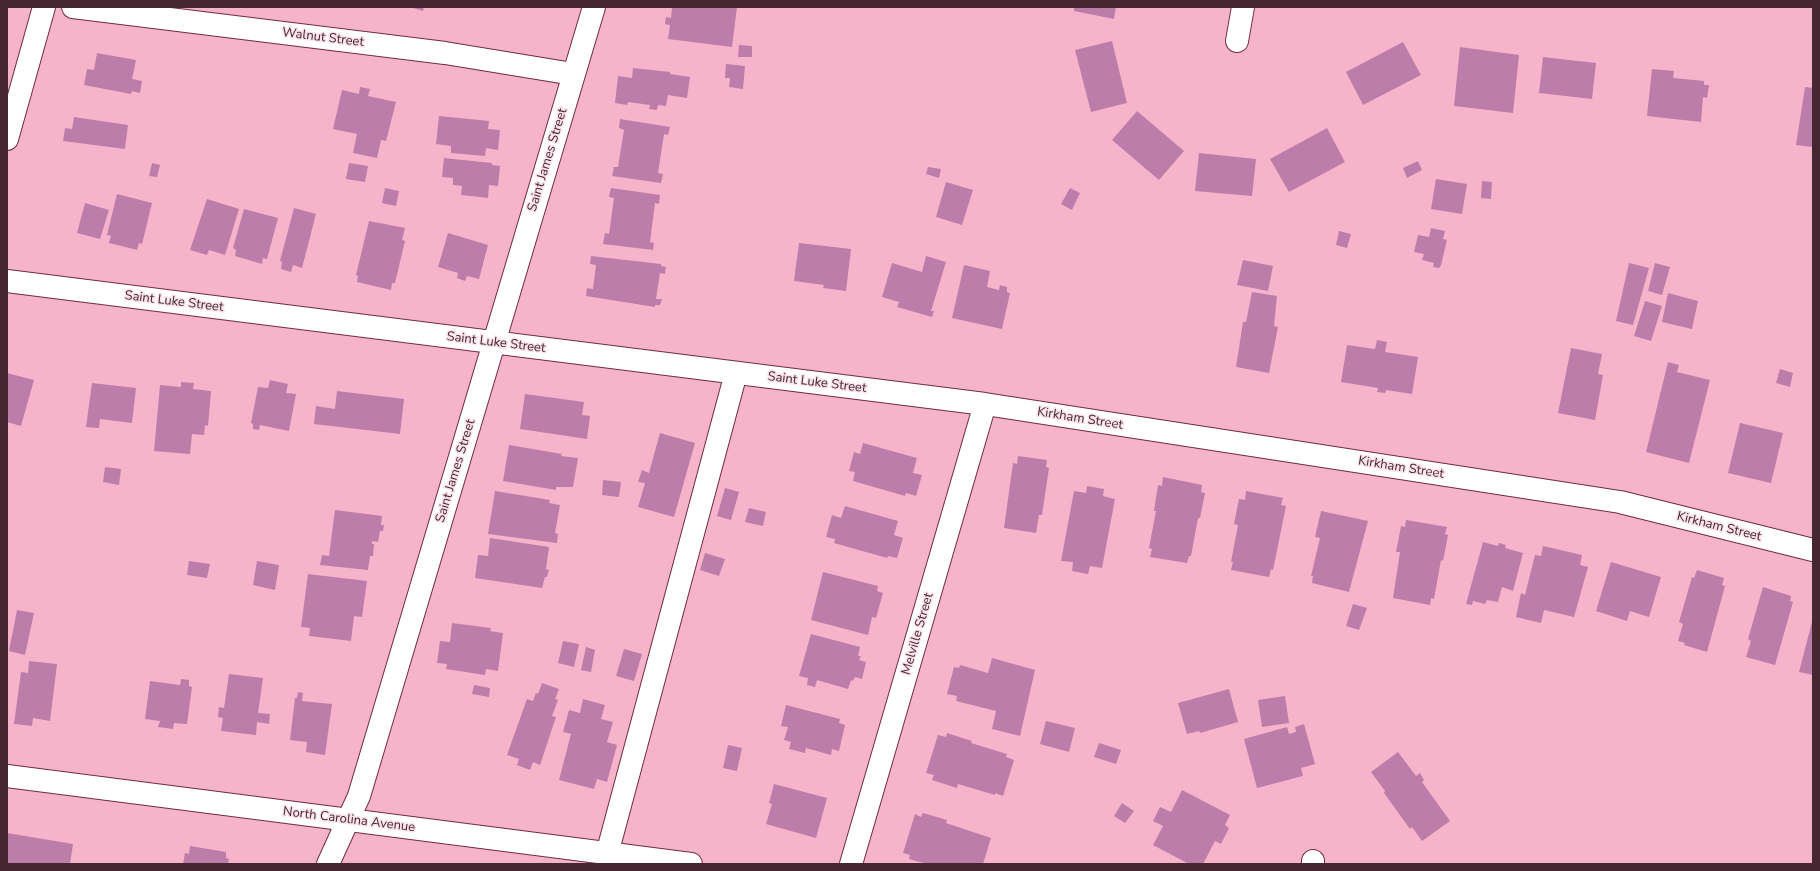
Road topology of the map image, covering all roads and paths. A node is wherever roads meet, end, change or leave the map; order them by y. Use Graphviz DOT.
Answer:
graph roads {
  1 [pos="44,7"];
  2 [pos="72,7"];
  3 [pos="594,7"];
  4 [pos="1243,7"];
  5 [pos="1237,41"];
  6 [pos="573,74"];
  7 [pos="7,139"];
  8 [pos="7,281"];
  9 [pos="494,343"];
  10 [pos="736,373"];
  11 [pos="985,404"];
  12 [pos="1813,550"];
  13 [pos="7,776"];
  14 [pos="348,820"];
  15 [pos="607,854"];
  16 [pos="328,864"];
  17 [pos="691,864"];
  18 [pos="851,864"];
  1 -- 7 [label="street"];
  2 -- 6 [label="street, Walnut Street"];
  3 -- 6 [label="street, Saint James Street"];
  4 -- 5 [label="street"];
  6 -- 9 [label="street, Saint James Street"];
  8 -- 9 [label="street, Saint Luke Street"];
  9 -- 10 [label="street, Saint Luke Street"];
  9 -- 14 [label="street, Saint James Street"];
  10 -- 11 [label="street, Saint Luke Street"];
  10 -- 15 [label="street"];
  11 -- 12 [label="street, Kirkham Street"];
  11 -- 18 [label="street, Melville Street"];
  13 -- 14 [label="street, North Carolina Avenue"];
  14 -- 15 [label="street, North Carolina Avenue"];
  14 -- 16 [label="street, Saint James Street"];
  15 -- 17 [label="street, North Carolina Avenue"];
}
